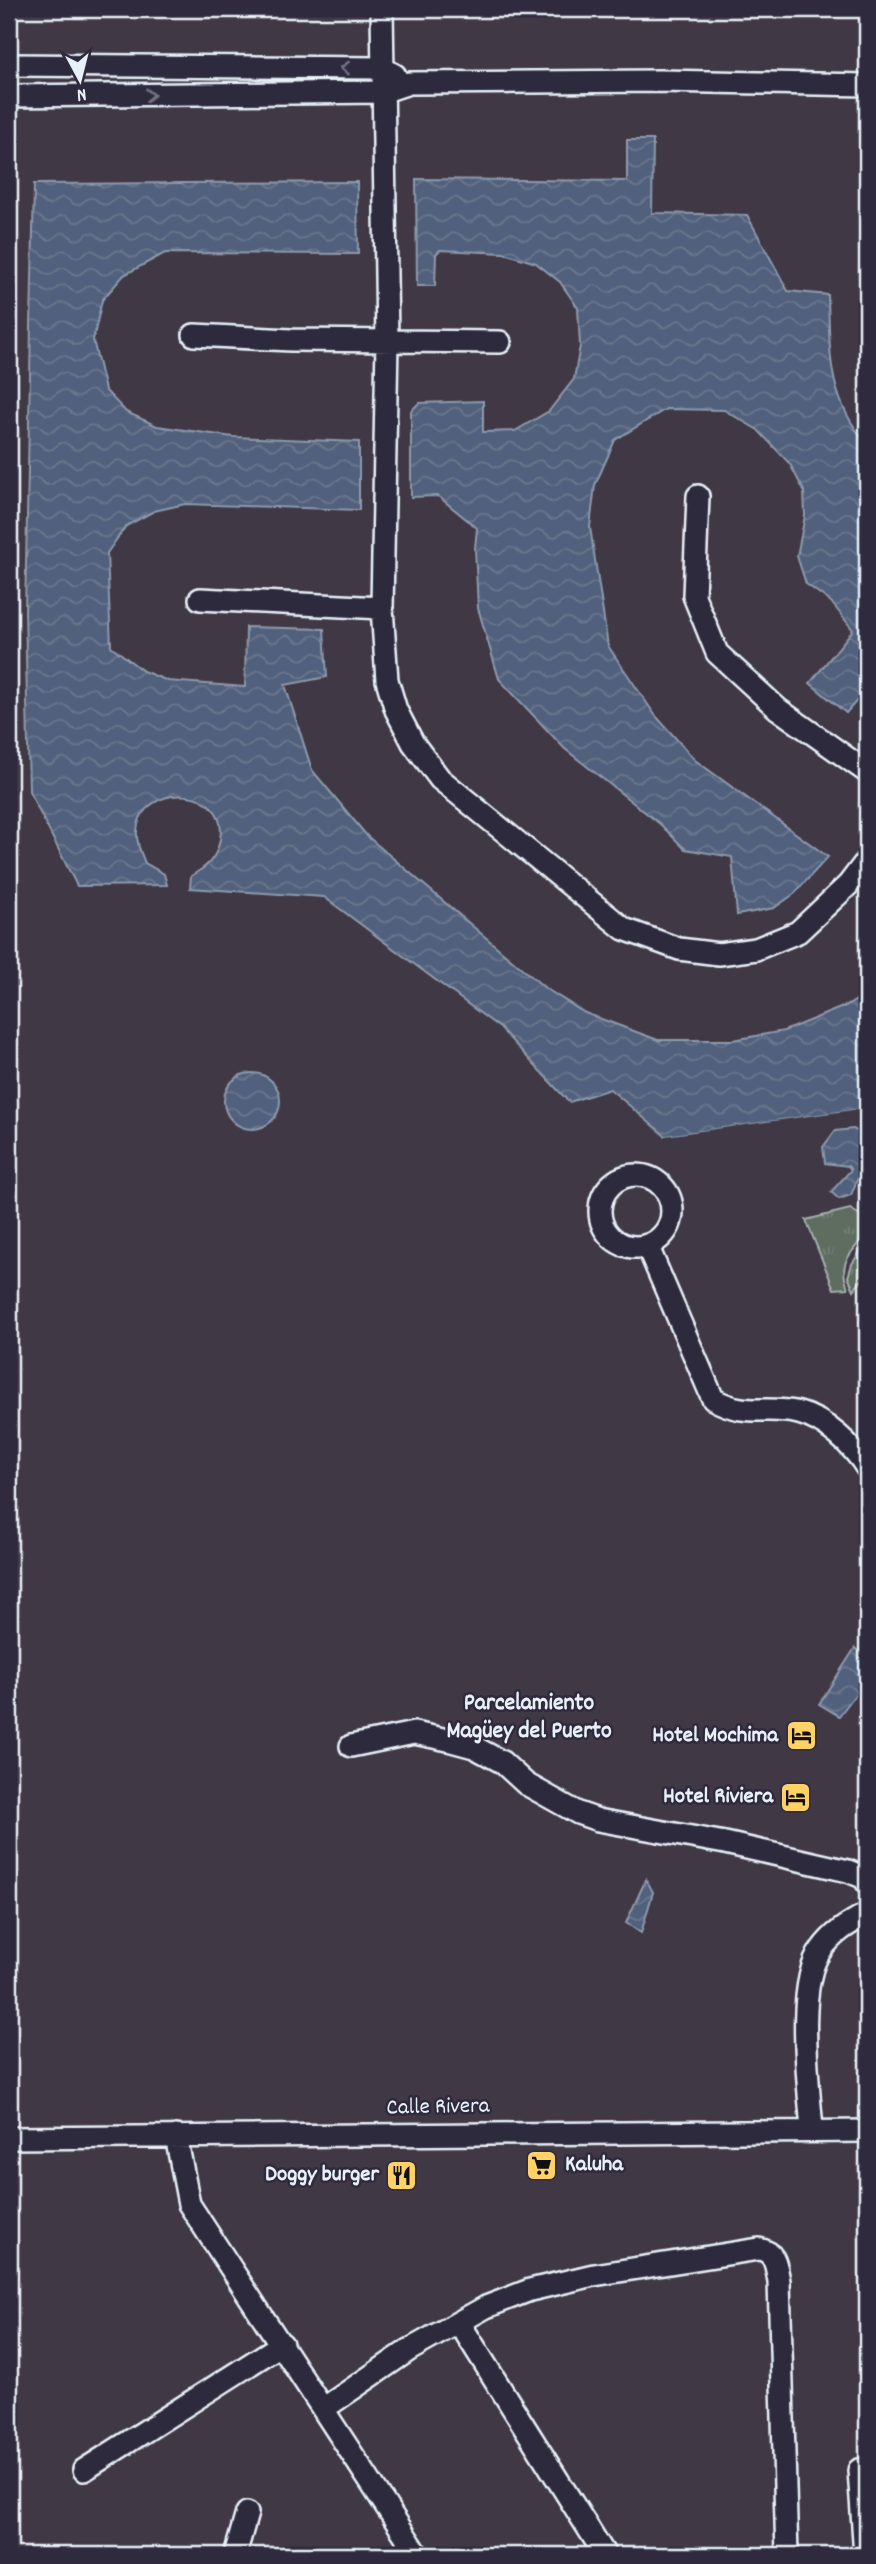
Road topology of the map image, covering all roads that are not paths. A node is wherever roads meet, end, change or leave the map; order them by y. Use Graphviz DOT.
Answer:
graph roads {
  1 [pos="382,9"];
  2 [pos="9,65"];
  3 [pos="382,68"];
  4 [pos="409,83"];
  5 [pos="867,85"];
  6 [pos="382,92"];
  7 [pos="9,96"];
  8 [pos="194,335"];
  9 [pos="387,341"];
  10 [pos="500,342"];
  11 [pos="698,496"];
  12 [pos="200,599"];
  13 [pos="382,608"];
  14 [pos="867,772"];
  15 [pos="867,860"];
  16 [pos="647,1245"];
  17 [pos="867,1468"];
  18 [pos="351,1746"];
  19 [pos="867,1883"];
  20 [pos="867,1914"];
  21 [pos="812,2130"];
  22 [pos="867,2131"];
  23 [pos="176,2136"];
  24 [pos="9,2138"];
  25 [pos="460,2324"];
  26 [pos="282,2344"];
  27 [pos="323,2409"];
  28 [pos="84,2470"];
  29 [pos="859,2470"];
  30 [pos="247,2513"];
  31 [pos="235,2555"];
  32 [pos="418,2555"];
  33 [pos="605,2555"];
  34 [pos="787,2555"];
  35 [pos="865,2555"];
  1 -- 3 [label="street"];
  3 -- 2 [label="street, one-way"];
  3 -- 4 [label="street"];
  3 -- 6 [label="street"];
  4 -- 5 [label="street"];
  4 -- 6 [label="street"];
  7 -- 6 [label="street, one-way"];
  6 -- 9 [label="street"];
  8 -- 9 [label="street"];
  9 -- 10 [label="street"];
  9 -- 13 [label="street"];
  11 -- 14 [label="street"];
  12 -- 13 [label="street"];
  13 -- 15 [label="street"];
  16 -- 17 [label="street"];
  18 -- 19 [label="street"];
  20 -- 21 [label="street"];
  21 -- 22 [label="street, Calle Rivera"];
  21 -- 23 [label="street, Calle Rivera"];
  23 -- 24 [label="street, Calle Rivera"];
  23 -- 26 [label="street"];
  25 -- 27 [label="street"];
  25 -- 33 [label="street"];
  25 -- 34 [label="street"];
  26 -- 27 [label="street"];
  26 -- 28 [label="street"];
  27 -- 32 [label="street"];
  29 -- 35 [label="street"];
  30 -- 31 [label="street"];
}
